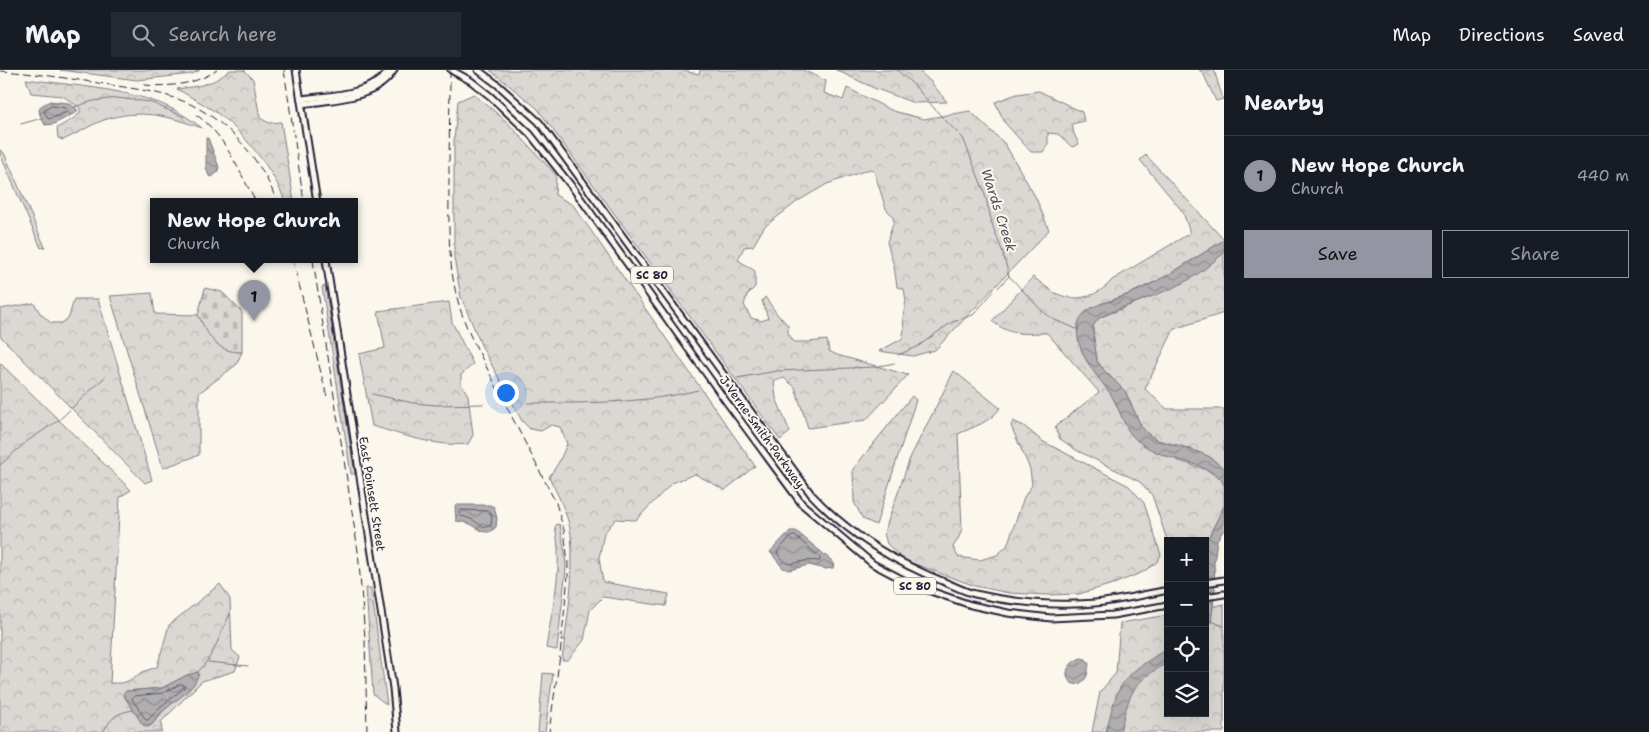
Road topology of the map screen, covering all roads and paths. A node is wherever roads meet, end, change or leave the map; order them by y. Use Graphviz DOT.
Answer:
graph roads {
  1 [pos="296,70"];
  2 [pos="390,70"];
  3 [pos="394,70"];
  4 [pos="451,70"];
  5 [pos="478,70"];
  6 [pos="302,102"];
  7 [pos="317,198"];
  8 [pos="326,263"];
  9 [pos="1224,580"];
  10 [pos="1209,582"];
  11 [pos="1164,591"];
  12 [pos="1224,594"];
  13 [pos="1209,596"];
  14 [pos="1164,605"];
  15 [pos="397,732"];
  1 -- 6 [label="main road"];
  2 -- 6 [label="main road"];
  3 -- 6 [label="main road"];
  4 -- 14 [label="main road, J Verne Smith Parkway / SC 80"];
  5 -- 11 [label="main road, J Verne Smith Parkway / SC 80"];
  6 -- 7 [label="main road"];
  8 -- 15 [label="main road, East Poinsett Street"];
  9 -- 10 [label="main road"];
  12 -- 13 [label="main road"];
}
